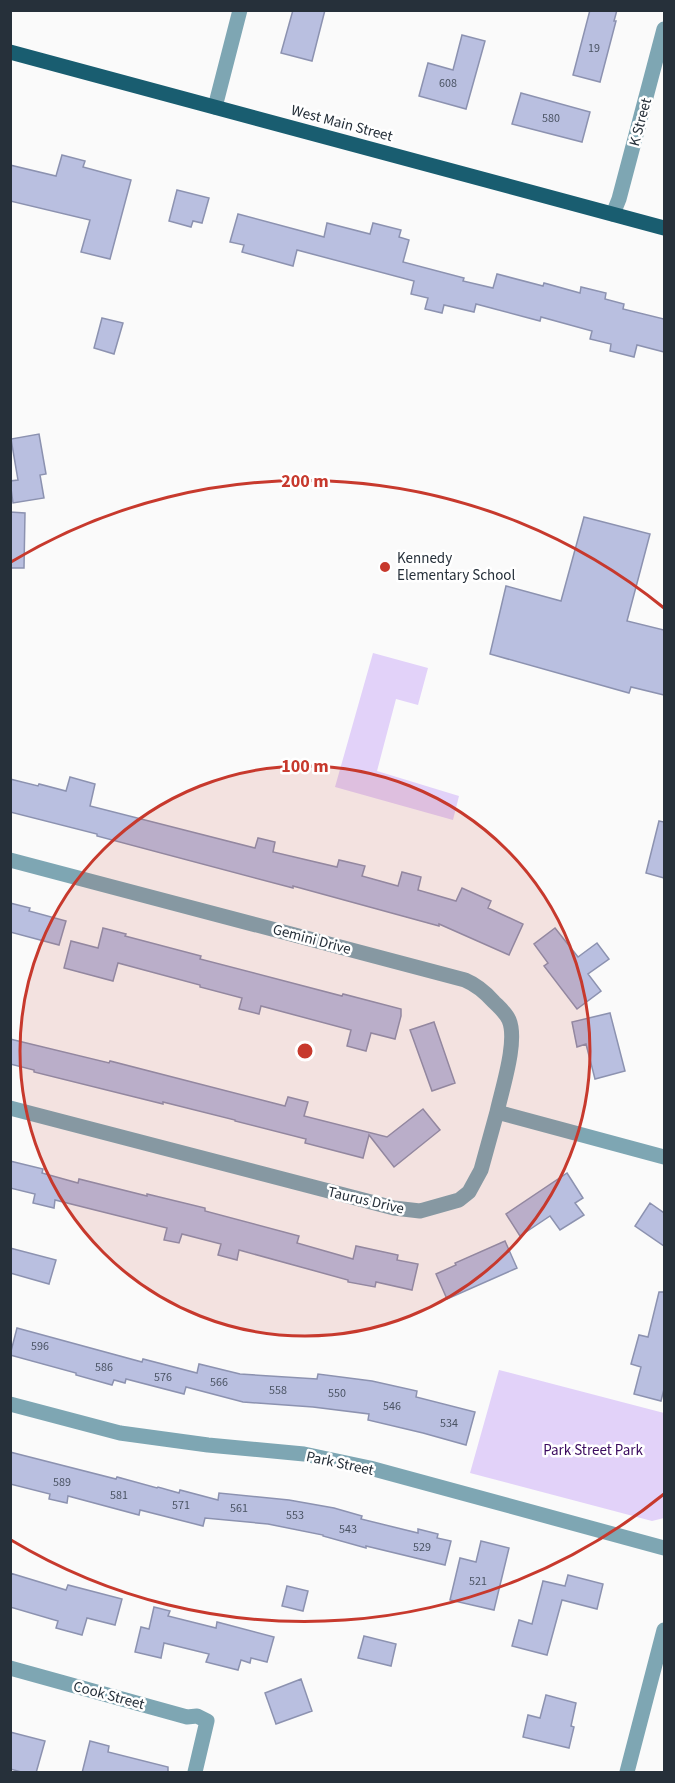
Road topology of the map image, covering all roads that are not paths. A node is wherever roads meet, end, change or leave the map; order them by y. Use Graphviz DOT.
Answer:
graph roads {
  1 [pos="240,10"];
  2 [pos="664,28"];
  3 [pos="10,52"];
  4 [pos="215,107"];
  5 [pos="613,214"];
  6 [pos="664,228"];
  7 [pos="10,860"];
  8 [pos="10,1108"];
  9 [pos="497,1112"];
  10 [pos="664,1157"];
  11 [pos="10,1404"];
  12 [pos="664,1548"];
  13 [pos="664,1630"];
  14 [pos="10,1668"];
  15 [pos="195,1773"];
  16 [pos="627,1773"];
  1 -- 4 [label="street"];
  2 -- 5 [label="street, K Street"];
  3 -- 4 [label="main road, West Main Street"];
  4 -- 5 [label="main road, West Main Street"];
  5 -- 6 [label="main road, West Main Street"];
  7 -- 9 [label="street, Gemini Drive"];
  8 -- 9 [label="street, Taurus Drive"];
  9 -- 10 [label="street"];
  11 -- 12 [label="street, Park Street"];
  13 -- 16 [label="street"];
  14 -- 15 [label="street, Cook Street"];
}
